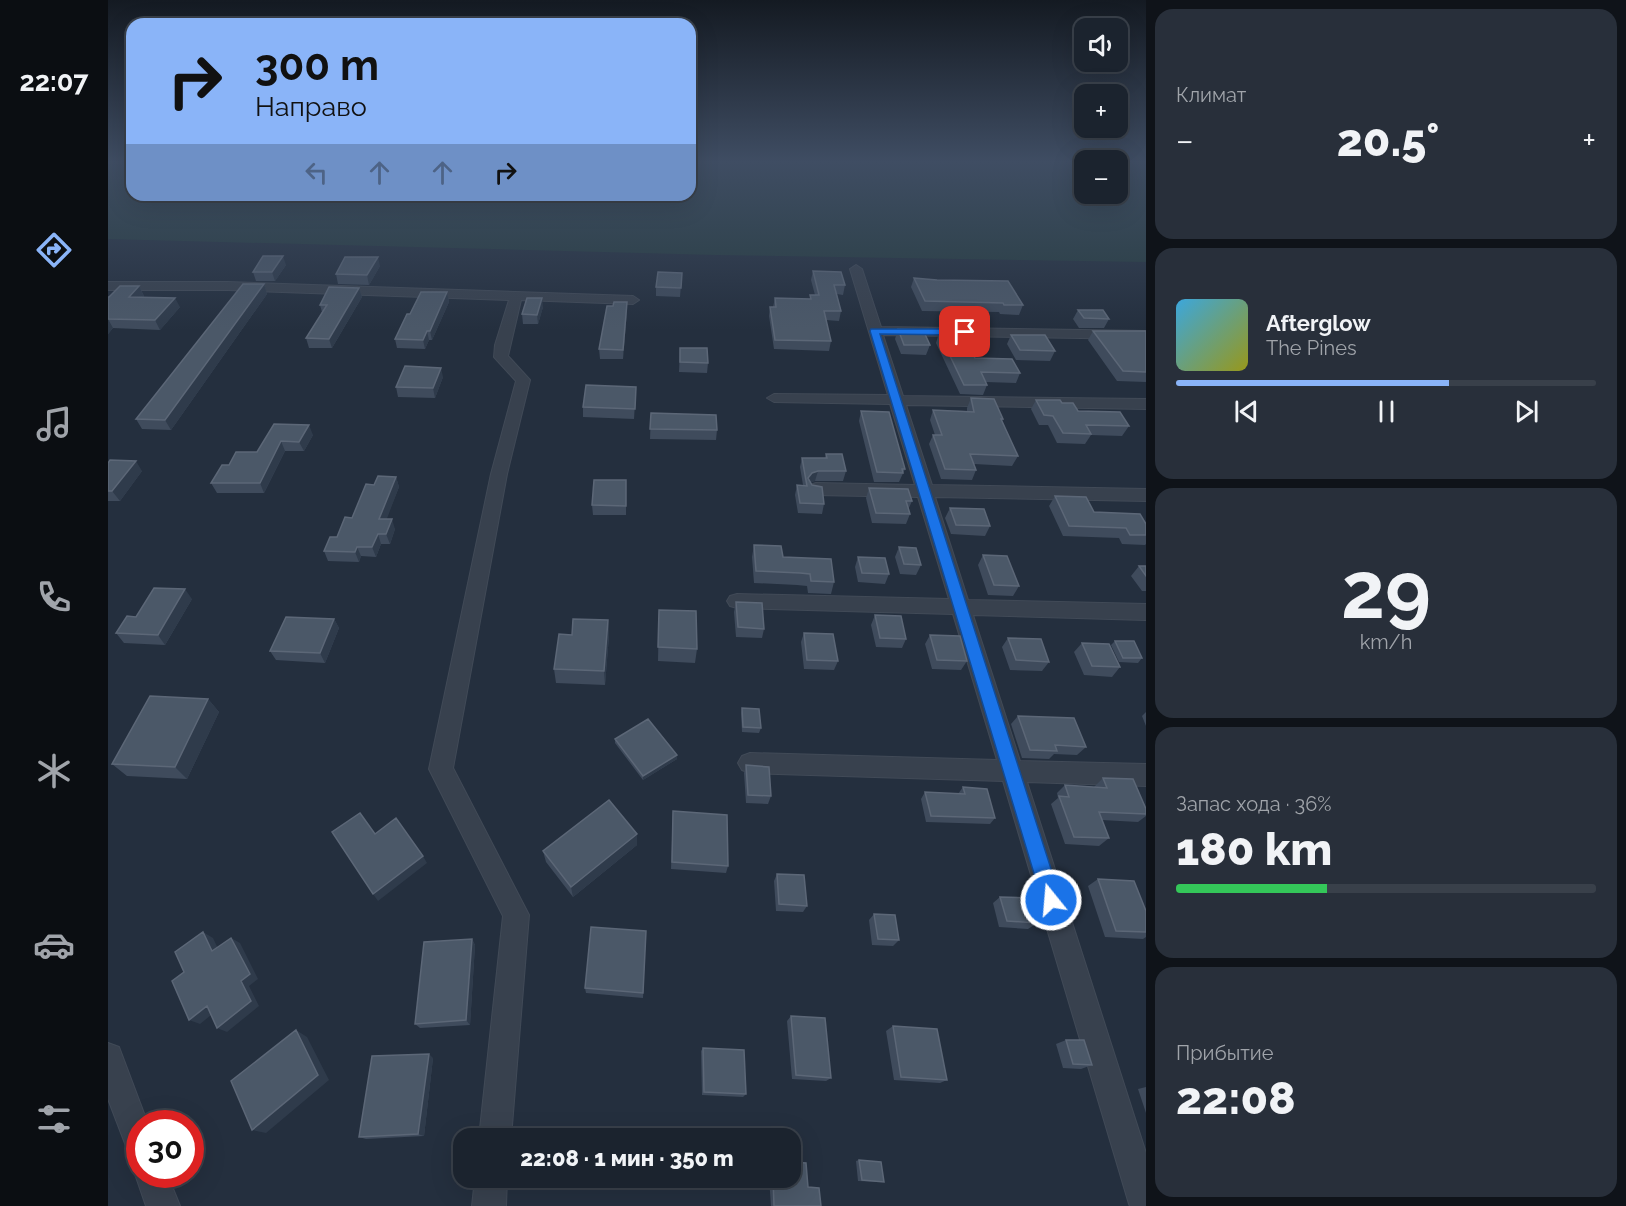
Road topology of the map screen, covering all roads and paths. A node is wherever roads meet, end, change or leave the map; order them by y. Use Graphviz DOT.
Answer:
graph roads {
  1 [pos="856,269"];
  2 [pos="108,286"];
  3 [pos="516,296"];
  4 [pos="633,300"];
  5 [pos="874,331"];
  6 [pos="1146,335"];
  7 [pos="774,398"];
  8 [pos="898,400"];
  9 [pos="1146,404"];
  10 [pos="816,489"];
  11 [pos="924,491"];
  12 [pos="1146,495"];
  13 [pos="737,601"];
  14 [pos="960,609"];
  15 [pos="1146,612"];
  16 [pos="750,763"];
  17 [pos="1011,770"];
  18 [pos="1146,775"];
  19 [pos="108,1058"];
  20 [pos="128,1110"];
  21 [pos="496,1128"];
  22 [pos="156,1188"];
  23 [pos="491,1188"];
  24 [pos="1146,1204"];
  25 [pos="163,1206"];
  26 [pos="489,1206"];
  1 -- 5 [label="street"];
  2 -- 3 [label="street"];
  3 -- 4 [label="street"];
  3 -- 21 [label="street"];
  5 -- 6 [label="street"];
  5 -- 8 [label="street"];
  7 -- 8 [label="street"];
  8 -- 9 [label="street"];
  8 -- 11 [label="street"];
  10 -- 11 [label="street"];
  11 -- 12 [label="street"];
  11 -- 14 [label="street"];
  13 -- 14 [label="street"];
  14 -- 15 [label="street"];
  14 -- 17 [label="street"];
  16 -- 17 [label="street"];
  17 -- 18 [label="street"];
  17 -- 24 [label="street"];
  19 -- 20 [label="street"];
  22 -- 25 [label="street"];
  23 -- 26 [label="street"];
}
